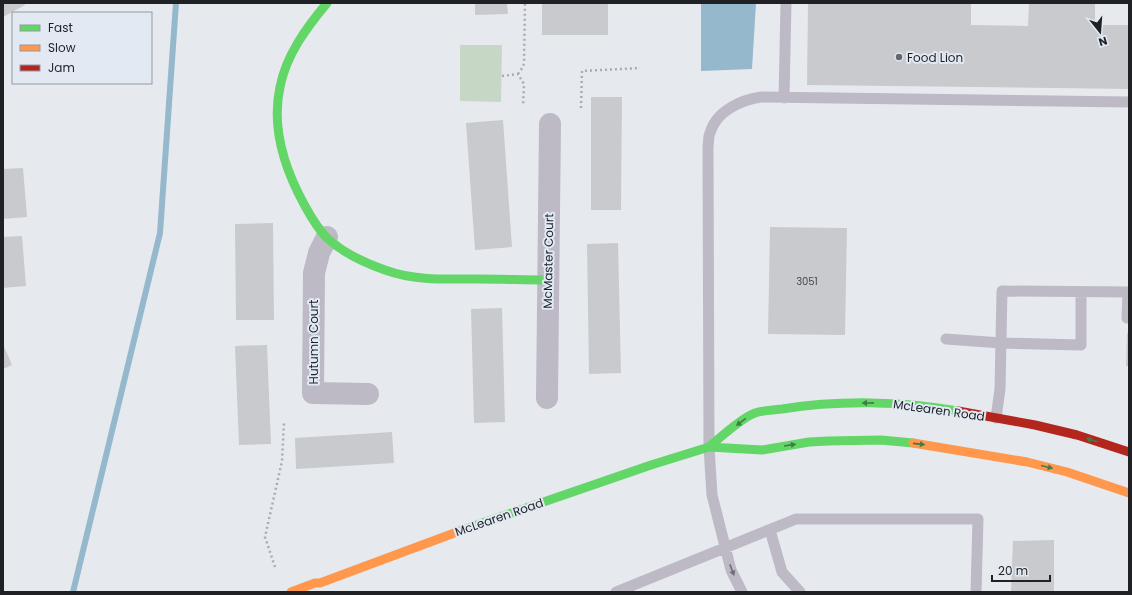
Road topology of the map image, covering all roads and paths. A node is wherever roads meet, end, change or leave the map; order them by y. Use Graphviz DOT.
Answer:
graph roads {
  1 [pos="327,3"];
  2 [pos="525,3"];
  3 [pos="786,3"];
  4 [pos="640,68"];
  5 [pos="518,74"];
  6 [pos="502,76"];
  7 [pos="784,98"];
  8 [pos="1129,102"];
  9 [pos="523,106"];
  10 [pos="581,108"];
  11 [pos="550,124"];
  12 [pos="326,237"];
  13 [pos="548,280"];
  14 [pos="1081,292"];
  15 [pos="1129,292"];
  16 [pos="1129,318"];
  17 [pos="946,338"];
  18 [pos="1001,343"];
  19 [pos="368,394"];
  20 [pos="547,398"];
  21 [pos="996,418"];
  22 [pos="284,422"];
  23 [pos="709,447"];
  24 [pos="1129,452"];
  25 [pos="1129,493"];
  26 [pos="770,530"];
  27 [pos="725,548"];
  28 [pos="275,567"];
  29 [pos="318,587"];
  30 [pos="291,592"];
  31 [pos="616,592"];
  32 [pos="742,592"];
  33 [pos="800,592"];
  34 [pos="976,592"];
  1 -- 12 [label="main road"];
  2 -- 5 [label="path"];
  3 -- 7 [label="lane"];
  4 -- 10 [label="path"];
  5 -- 6 [label="path"];
  5 -- 9 [label="path"];
  7 -- 8 [label="lane"];
  7 -- 23 [label="lane"];
  11 -- 13 [label="street, McMaster Court"];
  12 -- 13 [label="main road"];
  12 -- 19 [label="street, Hutumn Court"];
  13 -- 20 [label="street, McMaster Court"];
  14 -- 15 [label="lane"];
  14 -- 18 [label="lane"];
  14 -- 18 [label="lane"];
  15 -- 16 [label="lane"];
  17 -- 18 [label="lane"];
  18 -- 21 [label="lane"];
  21 -- 23 [label="main road, McLearen Road, one-way"];
  24 -- 21 [label="main road, McLearen Road, one-way"];
  22 -- 28 [label="path"];
  23 -- 25 [label="main road, McLearen Road, one-way"];
  23 -- 27 [label="lane"];
  23 -- 29 [label="main road, McLearen Road"];
  26 -- 27 [label="lane"];
  26 -- 33 [label="lane"];
  26 -- 34 [label="lane"];
  27 -- 31 [label="lane"];
  27 -- 32 [label="lane, one-way"];
  29 -- 30 [label="main road, McLearen Road"];
}
